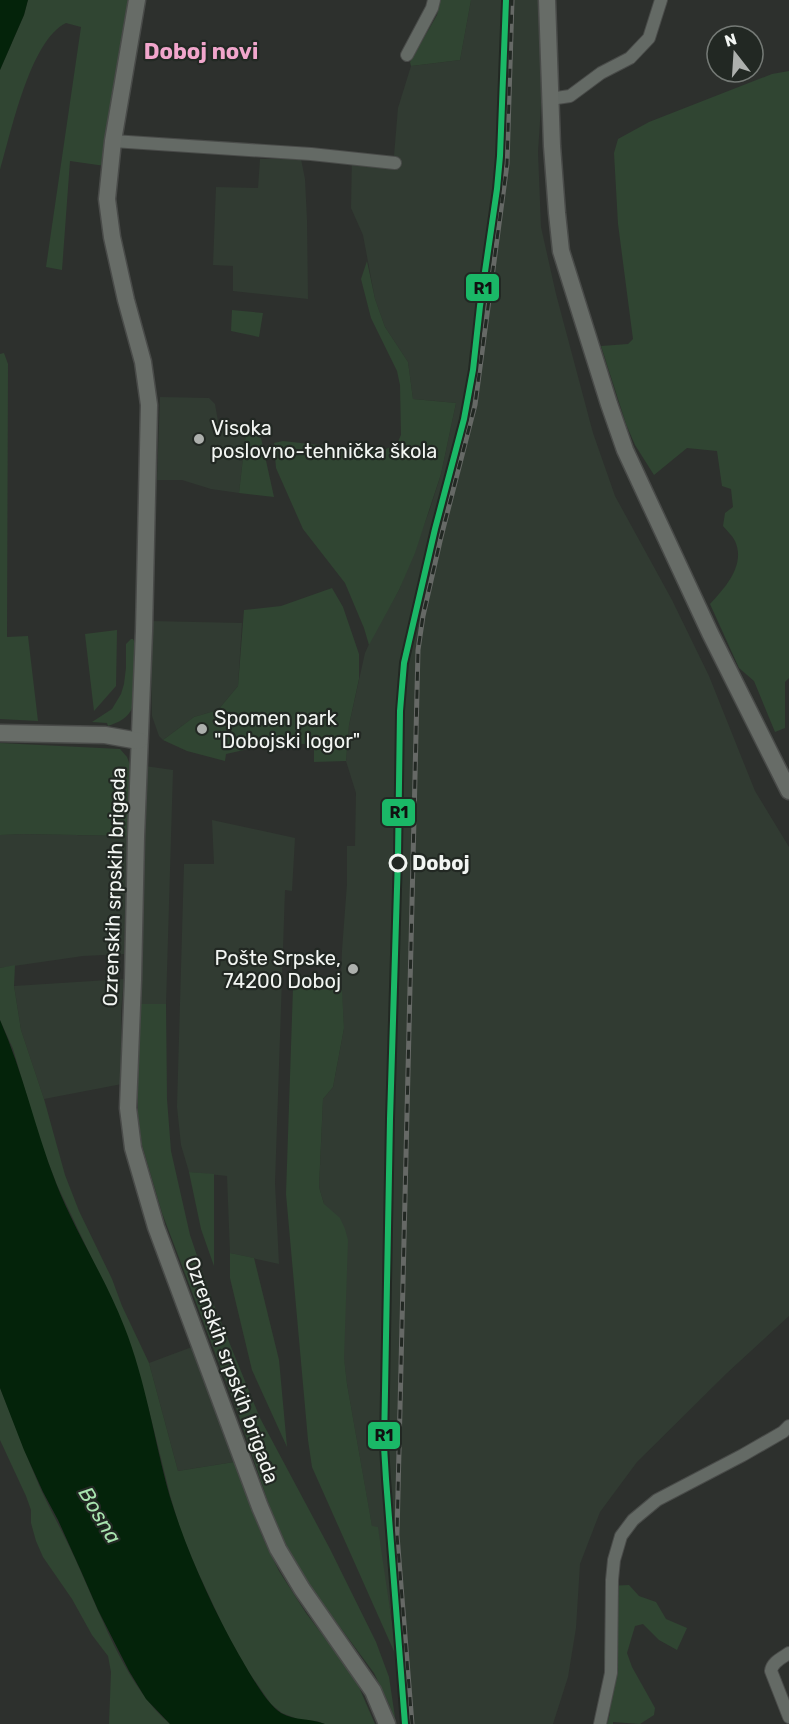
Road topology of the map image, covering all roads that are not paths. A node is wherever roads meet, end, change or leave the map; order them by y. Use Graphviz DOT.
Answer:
graph roads {
  1 [pos="137,0"];
  2 [pos="434,0"];
  3 [pos="547,0"];
  4 [pos="661,0"];
  5 [pos="407,55"];
  6 [pos="550,99"];
  7 [pos="113,141"];
  8 [pos="395,164"];
  9 [pos="0,733"];
  10 [pos="139,741"];
  11 [pos="789,791"];
  12 [pos="787,1432"];
  13 [pos="789,1653"];
  14 [pos="789,1717"];
  15 [pos="387,1724"];
  16 [pos="600,1724"];
  1 -- 7 [label="main road, Ozrenskih srpskih brigada"];
  2 -- 5 [label="street"];
  3 -- 6 [label="main road"];
  4 -- 6 [label="street"];
  6 -- 11 [label="main road"];
  7 -- 8 [label="street"];
  7 -- 10 [label="main road, Ozrenskih srpskih brigada"];
  9 -- 10 [label="main road"];
  10 -- 15 [label="main road, Ozrenskih srpskih brigada"];
  12 -- 16 [label="street"];
  13 -- 14 [label="street"];
}
